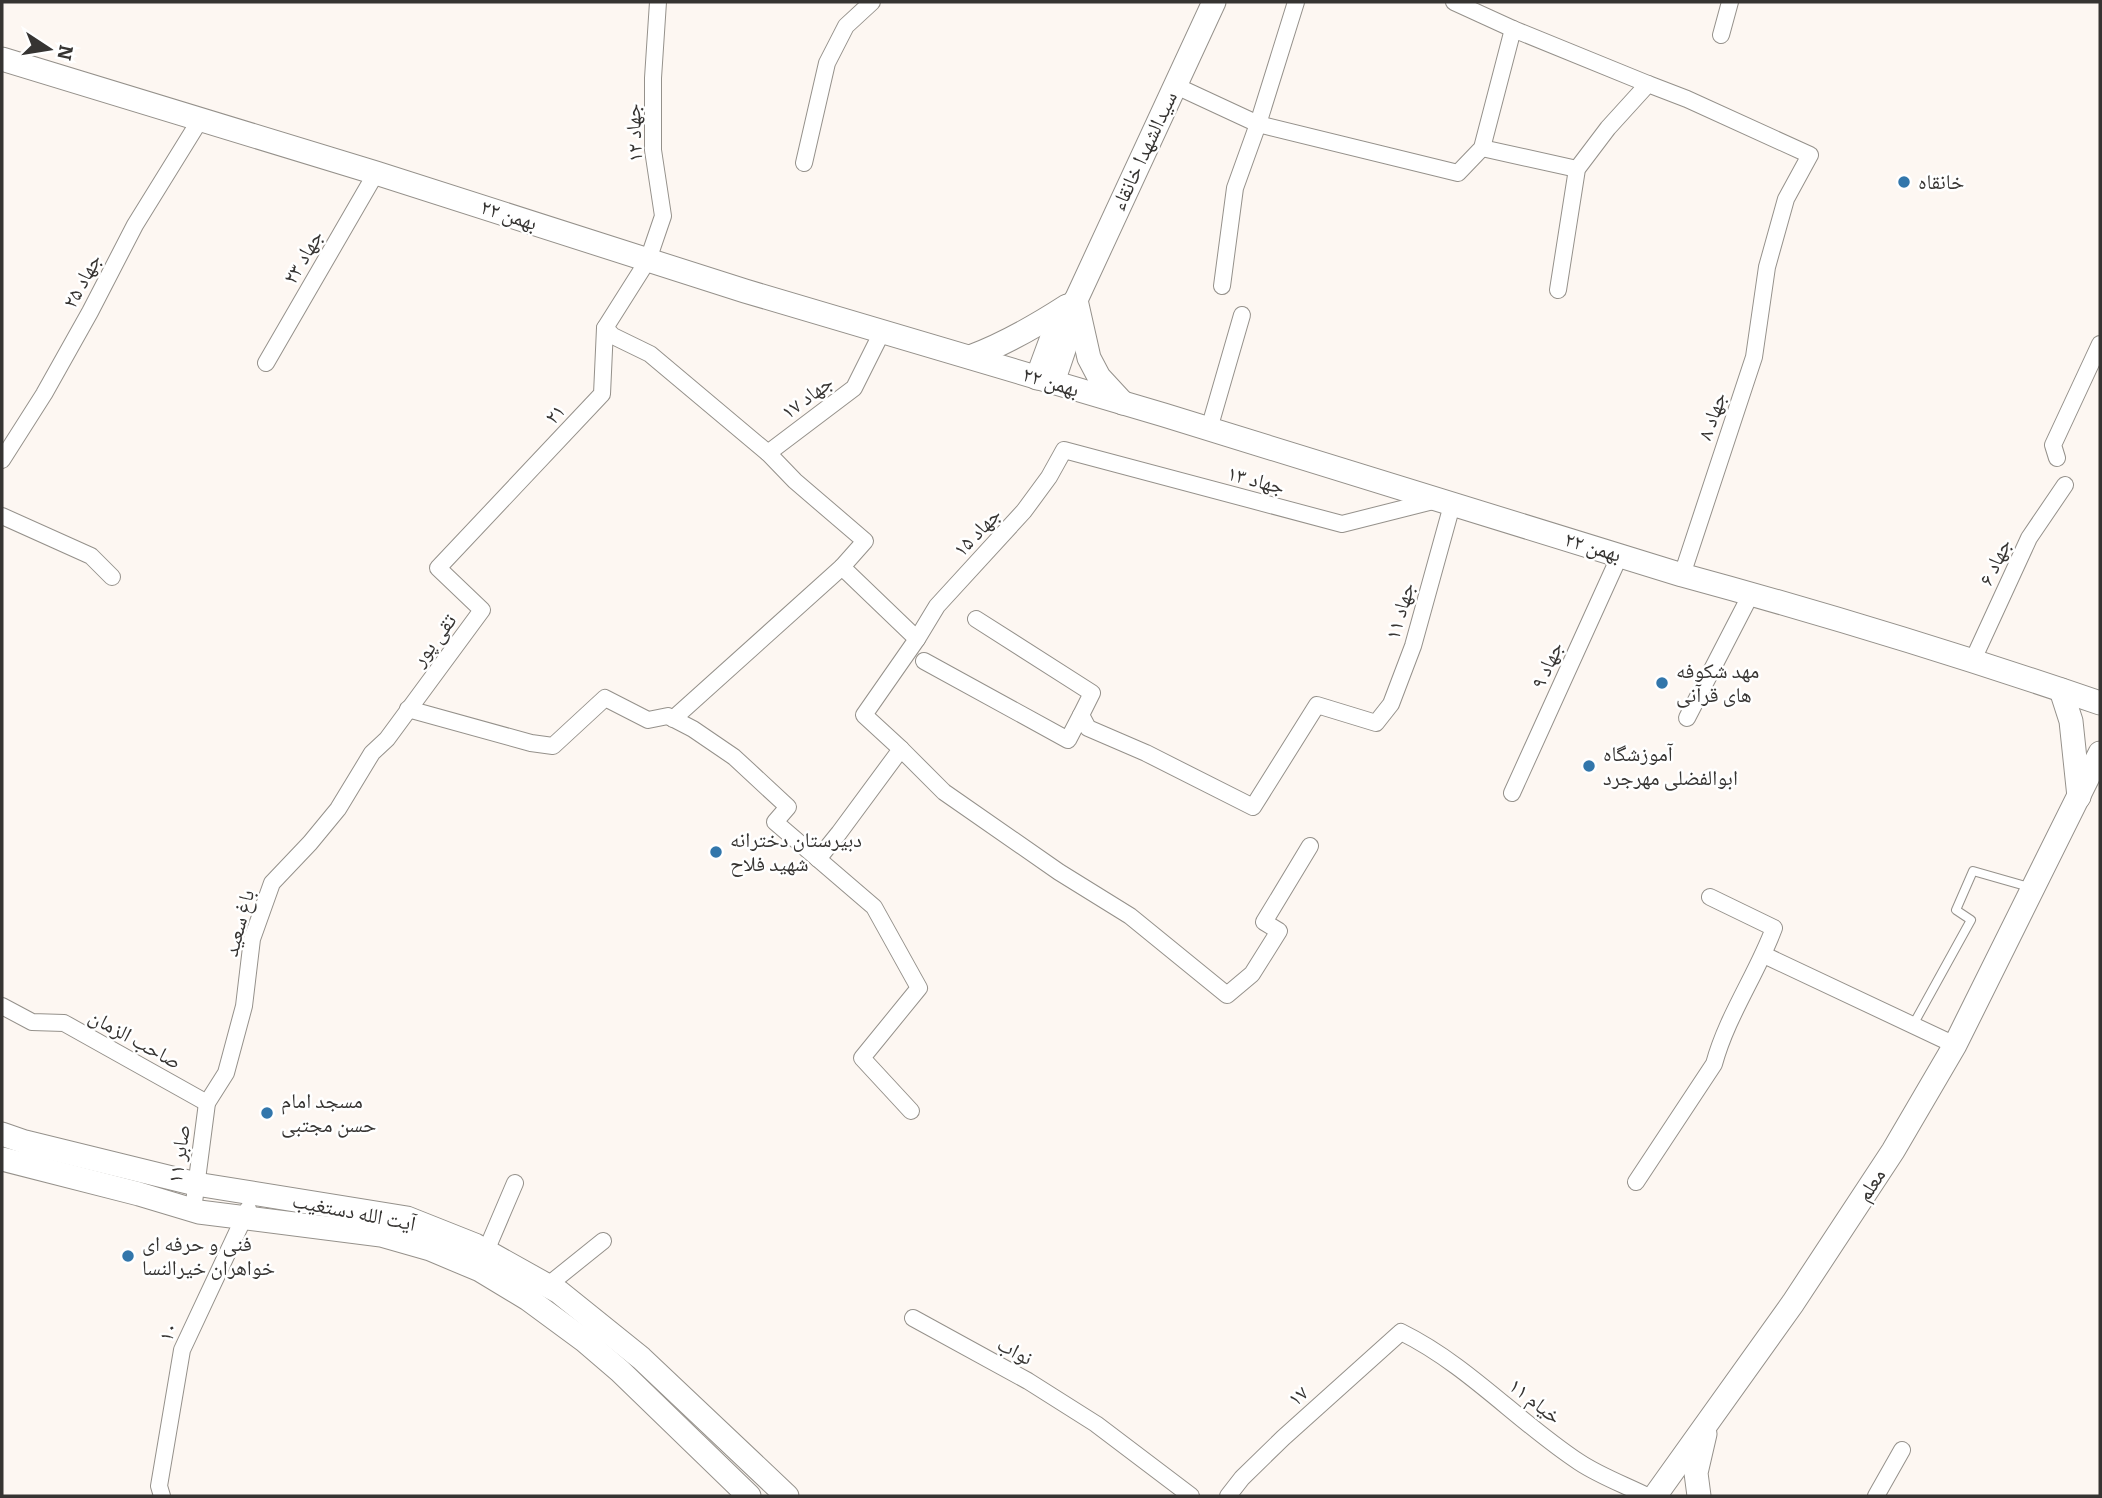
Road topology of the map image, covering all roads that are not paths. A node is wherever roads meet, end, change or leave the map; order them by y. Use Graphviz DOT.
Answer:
graph roads {
  1 [pos="658,2"];
  2 [pos="872,2"];
  3 [pos="1214,2"];
  4 [pos="1296,2"];
  5 [pos="1454,2"];
  6 [pos="1730,2"];
  7 [pos="1513,29"];
  8 [pos="1721,35"];
  9 [pos="2,59"];
  10 [pos="1174,85"];
  11 [pos="1648,85"];
  12 [pos="200,120"];
  13 [pos="1258,124"];
  14 [pos="1482,148"];
  15 [pos="804,163"];
  16 [pos="1577,169"];
  17 [pos="376,173"];
  18 [pos="648,260"];
  19 [pos="1222,286"];
  20 [pos="1559,290"];
  21 [pos="1076,300"];
  22 [pos="1242,315"];
  23 [pos="605,328"];
  24 [pos="883,330"];
  25 [pos="2100,344"];
  26 [pos="970,357"];
  27 [pos="266,363"];
  28 [pos="1045,380"];
  29 [pos="1124,404"];
  30 [pos="1209,429"];
  31 [pos="1064,450"];
  32 [pos="768,453"];
  33 [pos="2057,458"];
  34 [pos="2,460"];
  35 [pos="2065,485"];
  36 [pos="1445,502"];
  37 [pos="2,516"];
  38 [pos="1620,555"];
  39 [pos="842,567"];
  40 [pos="439,568"];
  41 [pos="1682,575"];
  42 [pos="112,577"];
  43 [pos="1751,594"];
  44 [pos="976,620"];
  45 [pos="918,639"];
  46 [pos="925,661"];
  47 [pos="1972,662"];
  48 [pos="2061,690"];
  49 [pos="2100,703"];
  50 [pos="408,709"];
  51 [pos="1081,715"];
  52 [pos="1687,718"];
  53 [pos="673,719"];
  54 [pos="901,749"];
  55 [pos="2100,753"];
  56 [pos="2093,785"];
  57 [pos="1512,793"];
  58 [pos="1310,846"];
  59 [pos="818,859"];
  60 [pos="2034,888"];
  61 [pos="1710,897"];
  62 [pos="1764,955"];
  63 [pos="2,1006"];
  64 [pos="1913,1025"];
  65 [pos="1955,1045"];
  66 [pos="207,1103"];
  67 [pos="911,1111"];
  68 [pos="2,1134"];
  69 [pos="2,1159"];
  70 [pos="1636,1182"];
  71 [pos="515,1183"];
  72 [pos="196,1184"];
  73 [pos="253,1194"];
  74 [pos="193,1210"];
  75 [pos="246,1217"];
  76 [pos="603,1241"];
  77 [pos="486,1251"];
  78 [pos="547,1286"];
  79 [pos="913,1318"];
  80 [pos="1401,1332"];
  81 [pos="1708,1422"];
  82 [pos="1902,1450"];
  83 [pos="766,1476"];
  84 [pos="162,1496"];
  85 [pos="749,1496"];
  86 [pos="787,1496"];
  87 [pos="1191,1496"];
  88 [pos="1228,1496"];
  89 [pos="1647,1496"];
  90 [pos="1655,1496"];
  91 [pos="1699,1496"];
  92 [pos="1877,1496"];
  1 -- 18 [label="street, جهاد ۱۲"];
  2 -- 15 [label="street"];
  3 -- 10 [label="main road, سیدالشهدا خانقاء"];
  4 -- 13 [label="street"];
  5 -- 7 [label="street"];
  6 -- 8 [label="street"];
  7 -- 11 [label="street"];
  7 -- 14 [label="street"];
  9 -- 12 [label="main road, ۲۲ بهمن"];
  10 -- 13 [label="street"];
  10 -- 21 [label="main road, سیدالشهدا خانقاء"];
  11 -- 16 [label="street"];
  11 -- 41 [label="street, جهاد ۸"];
  12 -- 17 [label="main road, ۲۲ بهمن"];
  12 -- 34 [label="street, جهاد ۲۵"];
  13 -- 14 [label="street"];
  13 -- 19 [label="street"];
  14 -- 16 [label="street"];
  16 -- 20 [label="street"];
  17 -- 18 [label="main road, ۲۲ بهمن"];
  17 -- 27 [label="street, جهاد ۲۳"];
  18 -- 23 [label="street, ۲۱"];
  18 -- 24 [label="main road, ۲۲ بهمن"];
  21 -- 26 [label="main road"];
  21 -- 28 [label="main road, سیدالشهدا خانقاء"];
  21 -- 29 [label="main road"];
  22 -- 30 [label="street"];
  23 -- 32 [label="street"];
  23 -- 40 [label="street, ۲۱"];
  24 -- 26 [label="main road, ۲۲ بهمن"];
  24 -- 32 [label="street, جهاد ۱۷"];
  25 -- 33 [label="street"];
  26 -- 28 [label="main road, ۲۲ بهمن"];
  28 -- 29 [label="main road, ۲۲ بهمن"];
  29 -- 30 [label="main road, ۲۲ بهمن"];
  30 -- 36 [label="main road, ۲۲ بهمن"];
  31 -- 36 [label="street, جهاد ۱۳"];
  31 -- 45 [label="street, جهاد ۱۵"];
  32 -- 39 [label="street"];
  35 -- 47 [label="street, جهاد ۶"];
  36 -- 38 [label="main road, ۲۲ بهمن"];
  36 -- 51 [label="street, جهاد ۱۱"];
  37 -- 42 [label="street"];
  38 -- 41 [label="main road, ۲۲ بهمن"];
  38 -- 57 [label="street, جهاد ۹"];
  39 -- 45 [label="street"];
  39 -- 53 [label="street"];
  40 -- 50 [label="street, تقی پور"];
  41 -- 43 [label="main road, ۲۲ بهمن"];
  43 -- 47 [label="main road, ۲۲ بهمن"];
  43 -- 52 [label="street"];
  44 -- 51 [label="street"];
  45 -- 54 [label="street, جهاد ۱۵"];
  46 -- 51 [label="street"];
  47 -- 48 [label="main road, ۲۲ بهمن"];
  48 -- 49 [label="main road, ۲۲ بهمن"];
  48 -- 56 [label="main road"];
  50 -- 53 [label="street"];
  50 -- 66 [label="street, باغ سعید"];
  53 -- 59 [label="street"];
  54 -- 58 [label="street"];
  54 -- 59 [label="street"];
  55 -- 56 [label="main road, معلم"];
  56 -- 60 [label="main road, معلم"];
  59 -- 67 [label="street"];
  60 -- 64 [label="lane"];
  60 -- 65 [label="main road, معلم"];
  61 -- 62 [label="street"];
  62 -- 64 [label="street"];
  62 -- 70 [label="street"];
  63 -- 66 [label="street, صاحب الزمان"];
  64 -- 65 [label="street"];
  65 -- 81 [label="main road, معلم"];
  66 -- 72 [label="street, صابر ۱۱"];
  68 -- 72 [label="main road, آیت الله دستغیب"];
  69 -- 74 [label="main road, آیت الله دستغیب"];
  71 -- 77 [label="street"];
  72 -- 73 [label="main road, آیت الله دستغیب"];
  72 -- 74 [label="street, صابر ۱۱"];
  73 -- 75 [label="street, ۱۰"];
  73 -- 77 [label="main road, آیت الله دستغیب"];
  74 -- 75 [label="main road, آیت الله دستغیب"];
  75 -- 84 [label="street, ۱۰"];
  75 -- 85 [label="main road, آیت الله دستغیب"];
  76 -- 78 [label="street"];
  77 -- 78 [label="main road, آیت الله دستغیب"];
  78 -- 83 [label="main road, آیت الله دستغیب"];
  79 -- 87 [label="street, نواب"];
  80 -- 88 [label="street, ۱۷"];
  80 -- 89 [label="street, خیام ۱۱"];
  81 -- 90 [label="main road, معلم"];
  81 -- 91 [label="main road"];
  82 -- 92 [label="street"];
  83 -- 85 [label="street"];
  83 -- 86 [label="main road, آیت الله دستغیب"];
}
